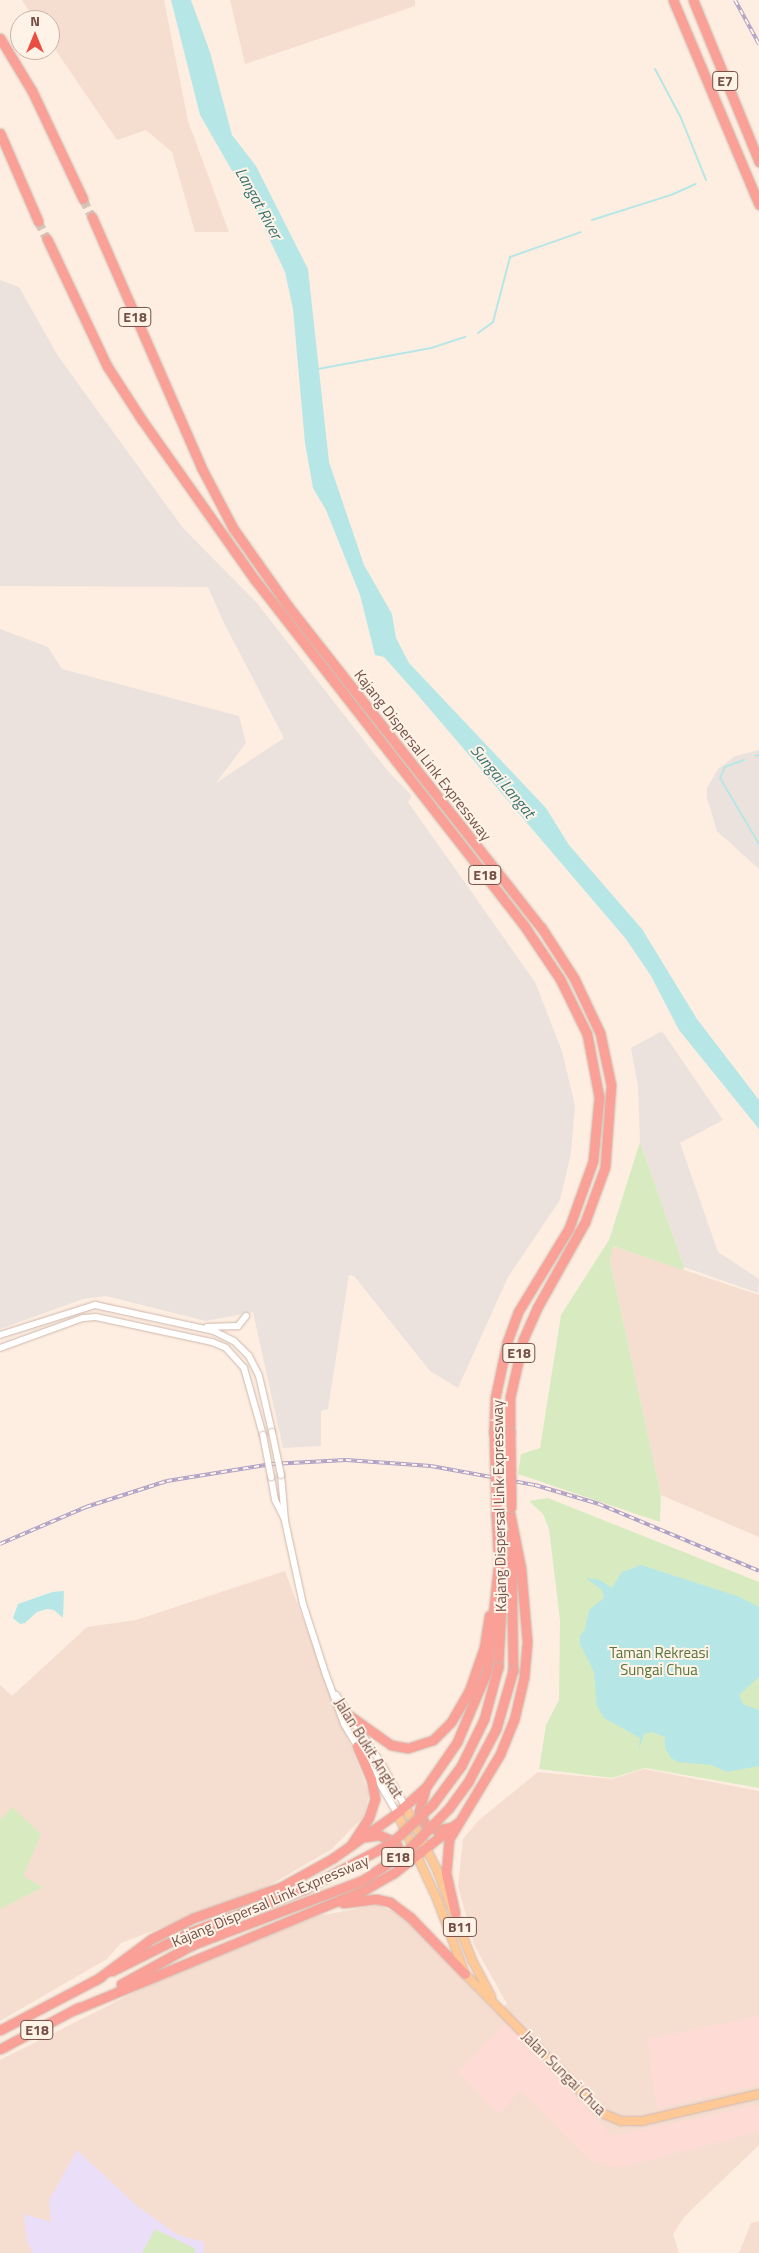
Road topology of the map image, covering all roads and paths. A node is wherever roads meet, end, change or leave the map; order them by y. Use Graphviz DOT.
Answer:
graph roads {
  1 [pos="673,0"];
  2 [pos="692,0"];
  3 [pos="0,38"];
  4 [pos="0,133"];
  5 [pos="759,162"];
  6 [pos="83,199"];
  7 [pos="759,205"];
  8 [pos="92,218"];
  9 [pos="38,221"];
  10 [pos="47,239"];
  11 [pos="246,1316"];
  12 [pos="203,1328"];
  13 [pos="0,1335"];
  14 [pos="0,1348"];
  15 [pos="511,1510"];
  16 [pos="286,1521"];
  17 [pos="498,1568"];
  18 [pos="493,1596"];
  19 [pos="332,1690"];
  20 [pos="350,1716"];
  21 [pos="357,1746"];
  22 [pos="426,1787"];
  23 [pos="405,1806"];
  24 [pos="397,1813"];
  25 [pos="457,1823"];
  26 [pos="363,1838"];
  27 [pos="350,1847"];
  28 [pos="427,1849"];
  29 [pos="418,1856"];
  30 [pos="394,1873"];
  31 [pos="328,1906"];
  32 [pos="455,1913"];
  33 [pos="465,1974"];
  34 [pos="96,1980"];
  35 [pos="496,2004"];
  36 [pos="74,2010"];
  37 [pos="0,2030"];
  38 [pos="0,2050"];
  39 [pos="759,2094"];
  1 -- 7 [label="highway, E7"];
  2 -- 5 [label="highway, E7"];
  3 -- 6 [label="highway"];
  4 -- 9 [label="highway"];
  8 -- 15 [label="highway, Kajang Dispersal Link Expressway / E18, bridge"];
  10 -- 17 [label="highway, Kajang Dispersal Link Expressway / E18, bridge"];
  11 -- 12 [label="street"];
  12 -- 13 [label="street"];
  12 -- 16 [label="street, Jalan Bukit Angkat, bridge"];
  14 -- 16 [label="street, Jalan Bukit Angkat, bridge"];
  15 -- 25 [label="highway"];
  15 -- 36 [label="highway, Kajang Dispersal Link Expressway / E18, bridge"];
  16 -- 19 [label="street, Jalan Bukit Angkat"];
  17 -- 18 [label="highway"];
  17 -- 34 [label="highway, Kajang Dispersal Link Expressway / E18, bridge"];
  18 -- 20 [label="highway"];
  18 -- 22 [label="highway"];
  19 -- 20 [label="street, Jalan Bukit Angkat"];
  19 -- 21 [label="street, Jalan Bukit Angkat"];
  20 -- 23 [label="street, Jalan Bukit Angkat"];
  21 -- 24 [label="street, Jalan Bukit Angkat"];
  21 -- 27 [label="highway"];
  22 -- 23 [label="highway"];
  22 -- 25 [label="highway"];
  23 -- 24 [label="highway"];
  23 -- 28 [label="main road, Jalan Sungai Chua"];
  24 -- 26 [label="highway"];
  24 -- 29 [label="main road, Jalan Sungai Chua"];
  25 -- 28 [label="highway"];
  25 -- 32 [label="highway"];
  26 -- 27 [label="highway"];
  26 -- 30 [label="highway"];
  27 -- 34 [label="highway"];
  28 -- 29 [label="highway"];
  28 -- 32 [label="main road, Jalan Sungai Chua / B11"];
  29 -- 30 [label="highway"];
  29 -- 33 [label="main road, Jalan Sungai Chua / B11"];
  30 -- 31 [label="highway"];
  31 -- 33 [label="highway"];
  31 -- 36 [label="highway"];
  32 -- 35 [label="main road, Jalan Sungai Chua / B11"];
  33 -- 35 [label="main road, Jalan Sungai Chua / B11"];
  34 -- 37 [label="highway, Kajang Dispersal Link Expressway / E18"];
  35 -- 39 [label="main road, Jalan Sungai Chua / B11"];
  36 -- 38 [label="highway, Kajang Dispersal Link Expressway / E18"];
}
